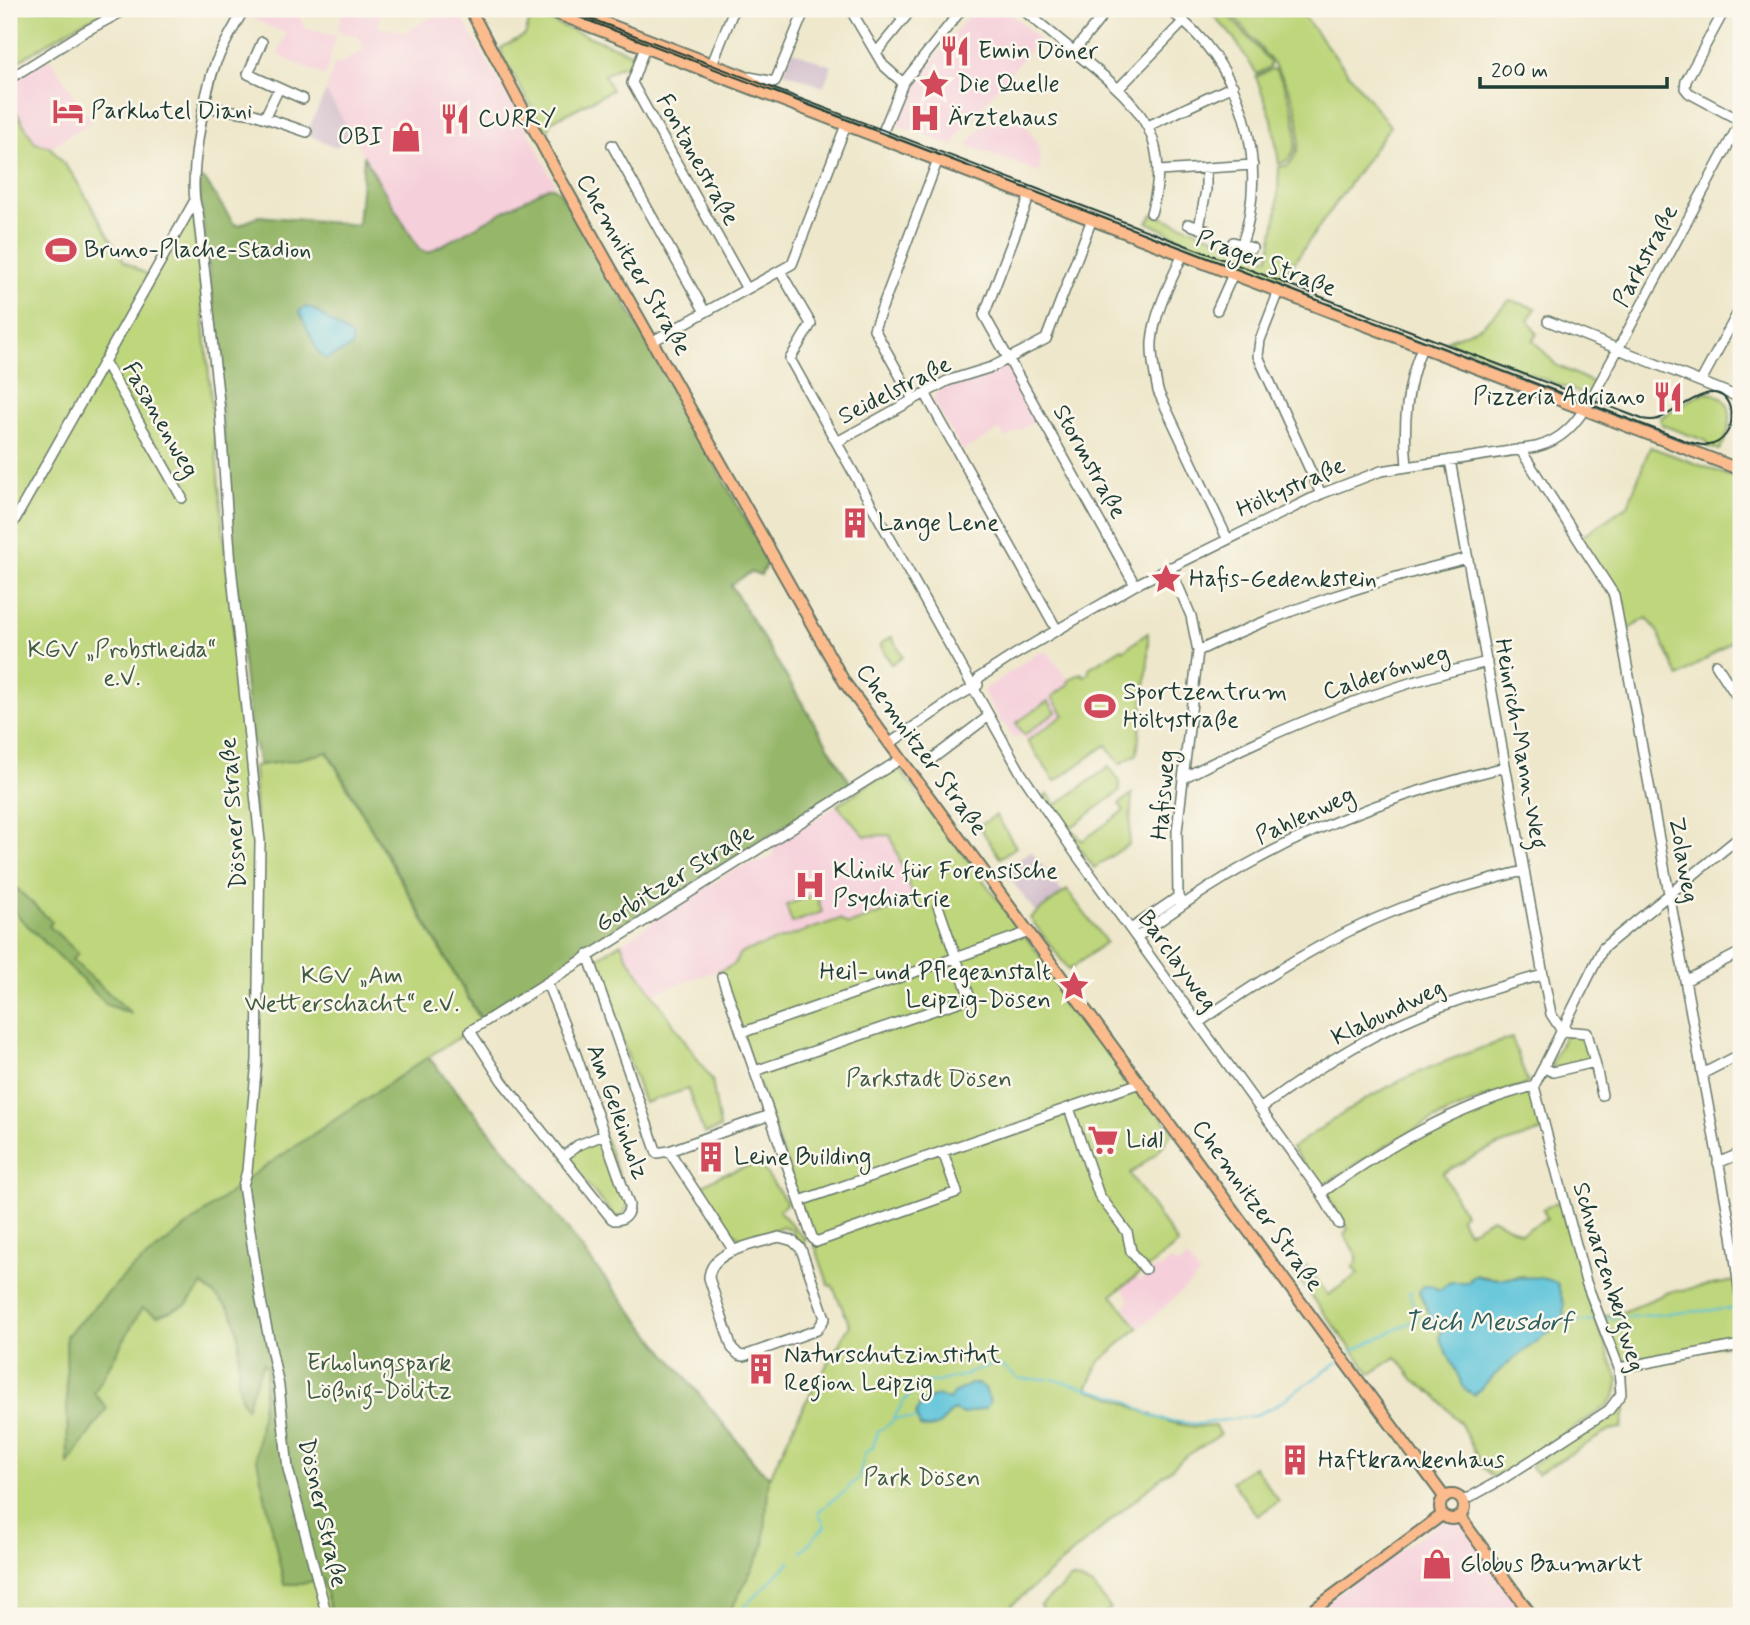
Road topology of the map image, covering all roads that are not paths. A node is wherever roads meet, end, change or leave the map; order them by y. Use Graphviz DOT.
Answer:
graph roads {
  1 [pos="127,9"];
  2 [pos="244,9"];
  3 [pos="545,9"];
  4 [pos="569,9"];
  5 [pos="734,9"];
  6 [pos="805,9"];
  7 [pos="850,9"];
  8 [pos="893,9"];
  9 [pos="912,9"];
  10 [pos="962,9"];
  11 [pos="1023,9"];
  12 [pos="1108,9"];
  13 [pos="1168,9"];
  14 [pos="1725,9"];
  15 [pos="471,10"];
  16 [pos="583,11"];
  17 [pos="903,19"];
  18 [pos="1184,22"];
  19 [pos="262,42"];
  20 [pos="645,47"];
  21 [pos="1074,51"];
  22 [pos="876,53"];
  23 [pos="712,64"];
  24 [pos="743,76"];
  25 [pos="9,79"];
  26 [pos="902,83"];
  27 [pos="1233,86"];
  28 [pos="279,88"];
  29 [pos="1119,88"];
  30 [pos="776,98"];
  31 [pos="303,99"];
  32 [pos="205,107"];
  33 [pos="265,117"];
  34 [pos="1741,121"];
  35 [pos="846,125"];
  36 [pos="1148,126"];
  37 [pos="307,132"];
  38 [pos="1738,134"];
  39 [pos="880,139"];
  40 [pos="612,145"];
  41 [pos="937,162"];
  42 [pos="1253,165"];
  43 [pos="1206,168"];
  44 [pos="1159,171"];
  45 [pos="1030,195"];
  46 [pos="194,202"];
  47 [pos="1151,213"];
  48 [pos="1092,219"];
  49 [pos="1188,224"];
  50 [pos="1242,245"];
  51 [pos="1183,254"];
  52 [pos="780,271"];
  53 [pos="1233,274"];
  54 [pos="747,289"];
  55 [pos="1279,292"];
  56 [pos="1741,307"];
  57 [pos="1217,310"];
  58 [pos="705,312"];
  59 [pos="1548,321"];
  60 [pos="653,341"];
  61 [pos="1422,346"];
  62 [pos="1618,349"];
  63 [pos="1009,358"];
  64 [pos="104,361"];
  65 [pos="1701,381"];
  66 [pos="925,393"];
  67 [pos="1741,398"];
  68 [pos="913,399"];
  69 [pos="1585,409"];
  70 [pos="837,442"];
  71 [pos="1520,449"];
  72 [pos="1450,460"];
  73 [pos="1407,466"];
  74 [pos="1741,470"];
  75 [pos="1321,494"];
  76 [pos="182,498"];
  77 [pos="9,530"];
  78 [pos="1227,538"];
  79 [pos="1468,558"];
  80 [pos="1170,567"];
  81 [pos="1135,585"];
  82 [pos="1057,630"];
  83 [pos="1198,651"];
  84 [pos="1487,662"];
  85 [pos="1716,664"];
  86 [pos="973,686"];
  87 [pos="1741,703"];
  88 [pos="989,716"];
  89 [pos="889,744"];
  90 [pos="901,759"];
  91 [pos="928,762"];
  92 [pos="1506,767"];
  93 [pos="1184,778"];
  94 [pos="1741,836"];
  95 [pos="1523,870"];
  96 [pos="1669,892"];
  97 [pos="1181,900"];
  98 [pos="938,906"];
  99 [pos="1029,932"];
  100 [pos="1134,933"];
  101 [pos="1741,952"];
  102 [pos="588,956"];
  103 [pos="956,957"];
  104 [pos="1543,975"];
  105 [pos="722,977"];
  106 [pos="1685,981"];
  107 [pos="547,983"];
  108 [pos="1198,1023"];
  109 [pos="470,1031"];
  110 [pos="1562,1031"];
  111 [pos="741,1033"];
  112 [pos="1741,1054"];
  113 [pos="1595,1062"];
  114 [pos="1544,1068"];
  115 [pos="755,1071"];
  116 [pos="1702,1074"];
  117 [pos="1140,1083"];
  118 [pos="1534,1086"];
  119 [pos="1602,1096"];
  120 [pos="1069,1108"];
  121 [pos="1260,1109"];
  122 [pos="770,1115"];
  123 [pos="604,1135"];
  124 [pos="669,1151"];
  125 [pos="943,1152"];
  126 [pos="1741,1153"];
  127 [pos="563,1157"];
  128 [pos="1718,1163"];
  129 [pos="1321,1193"];
  130 [pos="800,1201"];
  131 [pos="1339,1224"];
  132 [pos="1736,1233"];
  133 [pos="734,1251"];
  134 [pos="1145,1269"];
  135 [pos="1741,1304"];
  136 [pos="1741,1345"];
  137 [pos="1619,1368"];
  138 [pos="1445,1498"];
  139 [pos="1463,1501"];
  140 [pos="1442,1515"];
  141 [pos="1460,1517"];
  142 [pos="327,1616"];
  143 [pos="1305,1616"];
  144 [pos="1532,1616"];
  1 -- 25 [label="street"];
  2 -- 32 [label="street, Dösner Straße"];
  3 -- 20 [label="main road, Prager Straße"];
  4 -- 16 [label="main road, Prager Straße"];
  5 -- 23 [label="street"];
  6 -- 24 [label="street"];
  7 -- 22 [label="street"];
  8 -- 17 [label="street"];
  9 -- 17 [label="street"];
  10 -- 26 [label="street"];
  11 -- 21 [label="street"];
  12 -- 21 [label="street"];
  13 -- 18 [label="street"];
  14 -- 34 [label="street"];
  15 -- 60 [label="main road, Chemnitzer Straße"];
  16 -- 23 [label="main road, Prager Straße"];
  17 -- 22 [label="street"];
  18 -- 27 [label="street"];
  18 -- 29 [label="street"];
  19 -- 28 [label="street"];
  20 -- 30 [label="main road, Prager Straße"];
  20 -- 54 [label="street, Fontanestraße"];
  21 -- 29 [label="street"];
  22 -- 26 [label="street"];
  23 -- 24 [label="main road, Prager Straße"];
  24 -- 30 [label="main road, Prager Straße"];
  26 -- 39 [label="street"];
  27 -- 36 [label="street"];
  27 -- 42 [label="street"];
  28 -- 31 [label="street"];
  28 -- 33 [label="street"];
  29 -- 36 [label="street"];
  30 -- 35 [label="main road, Prager Straße"];
  32 -- 33 [label="street"];
  32 -- 46 [label="street, Dösner Straße"];
  33 -- 37 [label="street"];
  34 -- 38 [label="street, Parkstraße"];
  35 -- 39 [label="main road, Prager Straße"];
  35 -- 52 [label="street"];
  36 -- 44 [label="street"];
  38 -- 62 [label="street, Parkstraße"];
  39 -- 41 [label="main road, Prager Straße"];
  40 -- 58 [label="street"];
  41 -- 45 [label="main road, Prager Straße"];
  41 -- 68 [label="street"];
  42 -- 43 [label="street"];
  42 -- 50 [label="street"];
  43 -- 44 [label="street"];
  43 -- 49 [label="street"];
  44 -- 47 [label="street"];
  45 -- 48 [label="main road, Prager Straße"];
  45 -- 63 [label="street, Stormstraße"];
  46 -- 64 [label="street"];
  46 -- 142 [label="street, Dösner Straße"];
  48 -- 51 [label="main road, Prager Straße"];
  48 -- 63 [label="street, Seidelstraße"];
  51 -- 53 [label="main road, Prager Straße"];
  51 -- 78 [label="street"];
  52 -- 54 [label="street"];
  52 -- 70 [label="street, Barclayweg"];
  53 -- 55 [label="main road, Prager Straße"];
  53 -- 57 [label="street"];
  54 -- 58 [label="street"];
  55 -- 61 [label="main road, Prager Straße"];
  55 -- 75 [label="street"];
  56 -- 65 [label="street"];
  58 -- 60 [label="street"];
  59 -- 62 [label="street"];
  60 -- 89 [label="main road, Chemnitzer Straße"];
  61 -- 69 [label="main road, Prager Straße"];
  61 -- 73 [label="street"];
  62 -- 65 [label="street"];
  62 -- 69 [label="street, Parkstraße"];
  63 -- 66 [label="street, Seidelstraße"];
  63 -- 81 [label="street, Stormstraße"];
  64 -- 76 [label="street, Fasanenweg"];
  64 -- 77 [label="street"];
  65 -- 67 [label="street"];
  66 -- 68 [label="street, Seidelstraße"];
  66 -- 82 [label="street"];
  68 -- 70 [label="street, Seidelstraße"];
  69 -- 71 [label="street, Höltystraße"];
  69 -- 74 [label="main road, Prager Straße"];
  70 -- 86 [label="street, Barclayweg"];
  71 -- 72 [label="street, Höltystraße"];
  71 -- 96 [label="street, Zolaweg"];
  72 -- 73 [label="street, Höltystraße"];
  72 -- 79 [label="street, Heinrich-Mann-Weg"];
  73 -- 75 [label="street, Höltystraße"];
  75 -- 78 [label="street, Höltystraße"];
  78 -- 80 [label="street, Höltystraße"];
  79 -- 83 [label="street"];
  79 -- 84 [label="street, Heinrich-Mann-Weg"];
  80 -- 81 [label="street, Höltystraße"];
  80 -- 83 [label="street, Hafisweg"];
  81 -- 82 [label="street, Höltystraße"];
  82 -- 86 [label="street, Höltystraße"];
  83 -- 93 [label="street, Hafisweg"];
  84 -- 92 [label="street, Heinrich-Mann-Weg"];
  84 -- 93 [label="street, Calderónweg"];
  85 -- 87 [label="street"];
  86 -- 88 [label="street, Barclayweg"];
  86 -- 89 [label="street, Höltystraße"];
  88 -- 91 [label="street"];
  88 -- 100 [label="street, Barclayweg"];
  89 -- 90 [label="main road, Chemnitzer Straße"];
  90 -- 99 [label="main road, Chemnitzer Straße"];
  90 -- 102 [label="street, Gorbitzer Straße"];
  92 -- 95 [label="street, Heinrich-Mann-Weg"];
  92 -- 97 [label="street, Pahlenweg"];
  93 -- 97 [label="street, Hafisweg"];
  94 -- 96 [label="street"];
  95 -- 104 [label="street, Heinrich-Mann-Weg"];
  95 -- 108 [label="street"];
  96 -- 106 [label="street, Zolaweg"];
  96 -- 110 [label="street"];
  97 -- 100 [label="street, Pahlenweg"];
  98 -- 103 [label="street"];
  99 -- 103 [label="street"];
  99 -- 117 [label="main road, Chemnitzer Straße"];
  100 -- 108 [label="street, Barclayweg"];
  101 -- 106 [label="street"];
  102 -- 107 [label="street, Gorbitzer Straße"];
  102 -- 124 [label="street"];
  103 -- 111 [label="street"];
  103 -- 115 [label="street"];
  104 -- 110 [label="street, Heinrich-Mann-Weg"];
  104 -- 121 [label="street, Klabundweg"];
  105 -- 111 [label="street"];
  106 -- 116 [label="street, Zolaweg"];
  107 -- 109 [label="street, Gorbitzer Straße"];
  107 -- 123 [label="street, Am Geleinholz"];
  108 -- 121 [label="street, Barclayweg"];
  109 -- 127 [label="street, Am Geleinholz"];
  110 -- 113 [label="street"];
  110 -- 114 [label="street"];
  111 -- 115 [label="street"];
  112 -- 116 [label="street"];
  113 -- 114 [label="street"];
  113 -- 119 [label="street"];
  114 -- 118 [label="street"];
  115 -- 122 [label="street"];
  116 -- 128 [label="street, Zolaweg"];
  117 -- 120 [label="street"];
  117 -- 138 [label="main road, Chemnitzer Straße"];
  118 -- 129 [label="street"];
  118 -- 137 [label="street, Schwarzenbergweg"];
  120 -- 125 [label="street"];
  120 -- 134 [label="street"];
  121 -- 129 [label="street, Barclayweg"];
  122 -- 124 [label="street"];
  122 -- 130 [label="street"];
  123 -- 127 [label="street"];
  123 -- 127 [label="street, Am Geleinholz"];
  124 -- 133 [label="street"];
  125 -- 130 [label="street"];
  125 -- 130 [label="street"];
  126 -- 128 [label="street"];
  128 -- 132 [label="street, Zolaweg"];
  129 -- 131 [label="street, Barclayweg"];
  132 -- 135 [label="street, Zolaweg"];
  133 -- 133 [label="street"];
  136 -- 137 [label="street"];
  137 -- 139 [label="street, Schwarzenbergweg"];
  138 -- 139 [label="main road"];
  138 -- 140 [label="main road"];
  139 -- 141 [label="main road"];
  140 -- 141 [label="main road"];
  140 -- 143 [label="main road"];
  141 -- 144 [label="main road"];
}
